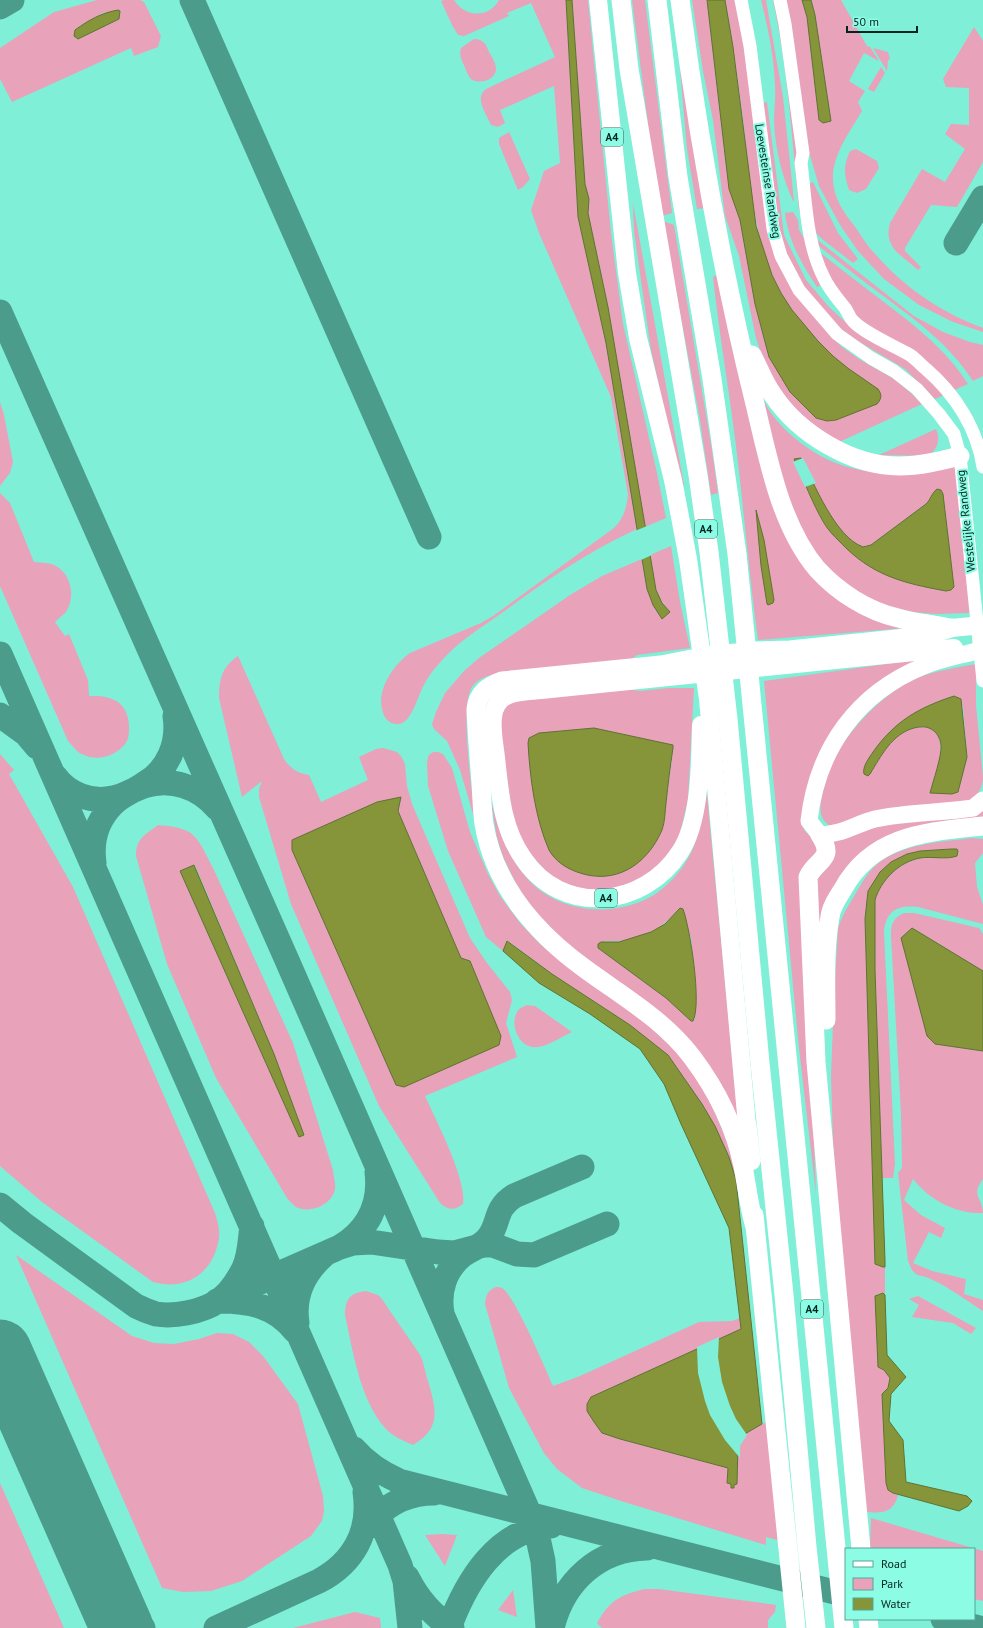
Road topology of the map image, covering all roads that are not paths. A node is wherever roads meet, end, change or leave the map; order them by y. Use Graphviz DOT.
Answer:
graph roads {
  1 [pos="598,0"];
  2 [pos="621,0"];
  3 [pos="657,0"];
  4 [pos="680,0"];
  5 [pos="741,0"];
  6 [pos="780,0"];
  7 [pos="738,329"];
  8 [pos="960,456"];
  9 [pos="982,459"];
  10 [pos="983,625"];
  11 [pos="951,628"];
  12 [pos="700,640"];
  13 [pos="983,648"];
  14 [pos="954,653"];
  15 [pos="777,658"];
  16 [pos="678,669"];
  17 [pos="983,681"];
  18 [pos="983,800"];
  19 [pos="978,829"];
  20 [pos="820,835"];
  21 [pos="747,1125"];
  22 [pos="823,1137"];
  23 [pos="755,1227"];
  24 [pos="861,1548"];
  25 [pos="796,1628"];
  26 [pos="816,1628"];
  27 [pos="844,1628"];
  1 -- 12 [label="highway, A4"];
  2 -- 26 [label="highway, A4"];
  3 -- 27 [label="highway, A4"];
  4 -- 7 [label="highway"];
  5 -- 8 [label="street, Loevesteinse Randweg"];
  6 -- 9 [label="street"];
  7 -- 8 [label="highway"];
  7 -- 11 [label="highway"];
  8 -- 9 [label="street"];
  8 -- 17 [label="street, Westelijke Randweg"];
  10 -- 11 [label="highway"];
  11 -- 15 [label="highway, A4"];
  12 -- 16 [label="highway, A4"];
  12 -- 21 [label="highway, A4"];
  13 -- 14 [label="main road"];
  14 -- 15 [label="highway, A4"];
  14 -- 20 [label="main road"];
  15 -- 16 [label="highway, A4"];
  16 -- 23 [label="highway, A4"];
  18 -- 20 [label="main road"];
  19 -- 22 [label="highway, A4"];
  20 -- 22 [label="highway, A4"];
  21 -- 23 [label="highway, A4"];
  22 -- 24 [label="highway, A4"];
  23 -- 25 [label="highway, A4"];
}
